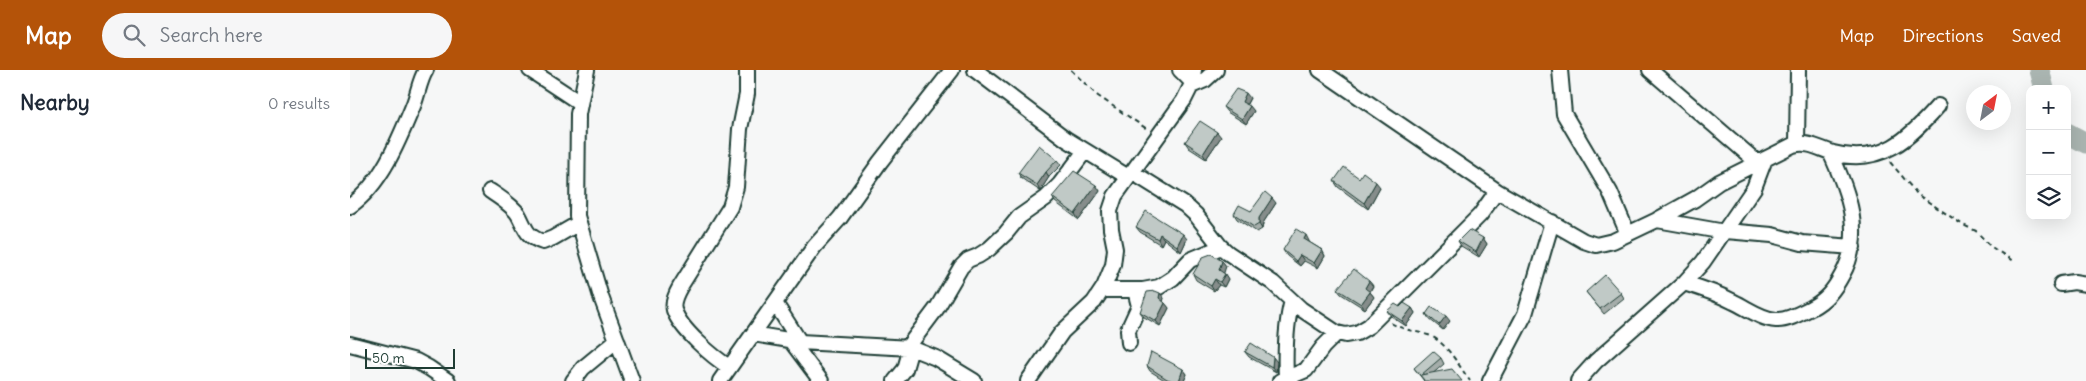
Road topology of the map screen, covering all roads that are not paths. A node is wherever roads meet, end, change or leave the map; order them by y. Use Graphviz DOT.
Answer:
graph roads {
  1 [pos="426,70"];
  2 [pos="530,70"];
  3 [pos="587,70"];
  4 [pos="746,70"];
  5 [pos="952,70"];
  6 [pos="975,70"];
  7 [pos="1180,70"];
  8 [pos="1216,70"];
  9 [pos="1320,70"];
  10 [pos="1560,70"];
  11 [pos="1650,70"];
  12 [pos="1798,70"];
  13 [pos="1192,79"];
  14 [pos="580,104"];
  15 [pos="1938,106"];
  16 [pos="1797,144"];
  17 [pos="1085,151"];
  18 [pos="1830,152"];
  19 [pos="1762,161"];
  20 [pos="1130,175"];
  21 [pos="490,191"];
  22 [pos="1497,191"];
  23 [pos="350,206"];
  24 [pos="1657,220"];
  25 [pos="1552,222"];
  26 [pos="579,223"];
  27 [pos="1725,232"];
  28 [pos="1628,234"];
  29 [pos="1221,247"];
  30 [pos="1853,247"];
  31 [pos="1684,283"];
  32 [pos="2061,284"];
  33 [pos="2086,284"];
  34 [pos="1102,290"];
  35 [pos="1135,290"];
  36 [pos="1292,301"];
  37 [pos="775,303"];
  38 [pos="1337,333"];
  39 [pos="753,334"];
  40 [pos="617,340"];
  41 [pos="796,342"];
  42 [pos="1129,343"];
  43 [pos="350,344"];
  44 [pos="909,348"];
  45 [pos="729,368"];
  46 [pos="1283,380"];
  47 [pos="448,381"];
  48 [pos="573,381"];
  49 [pos="632,381"];
  50 [pos="720,381"];
  51 [pos="821,381"];
  52 [pos="894,381"];
  53 [pos="974,381"];
  54 [pos="1028,381"];
  55 [pos="1490,381"];
  56 [pos="1578,381"];
  1 -- 23 [label="street"];
  2 -- 14 [label="street"];
  3 -- 14 [label="street"];
  4 -- 45 [label="street"];
  5 -- 37 [label="street"];
  6 -- 17 [label="street"];
  7 -- 13 [label="street"];
  8 -- 13 [label="street"];
  9 -- 22 [label="street"];
  10 -- 28 [label="street"];
  11 -- 19 [label="street"];
  12 -- 16 [label="street"];
  13 -- 20 [label="street"];
  14 -- 26 [label="street"];
  15 -- 18 [label="street"];
  16 -- 18 [label="street"];
  16 -- 19 [label="street"];
  17 -- 20 [label="street"];
  17 -- 44 [label="street"];
  18 -- 30 [label="street"];
  19 -- 24 [label="street"];
  19 -- 27 [label="street"];
  20 -- 29 [label="street"];
  20 -- 34 [label="street"];
  21 -- 26 [label="street"];
  22 -- 25 [label="street"];
  22 -- 38 [label="street"];
  24 -- 27 [label="street"];
  24 -- 28 [label="street"];
  25 -- 28 [label="street"];
  25 -- 55 [label="street"];
  26 -- 40 [label="street"];
  27 -- 30 [label="street"];
  27 -- 31 [label="street"];
  29 -- 35 [label="street"];
  29 -- 36 [label="street"];
  30 -- 31 [label="street"];
  31 -- 56 [label="street"];
  32 -- 33 [label="street"];
  34 -- 35 [label="street"];
  34 -- 54 [label="street"];
  35 -- 42 [label="street"];
  36 -- 38 [label="street"];
  36 -- 46 [label="street"];
  37 -- 39 [label="street"];
  37 -- 41 [label="street"];
  38 -- 46 [label="street"];
  39 -- 41 [label="street"];
  39 -- 45 [label="street"];
  40 -- 48 [label="street"];
  40 -- 49 [label="street"];
  41 -- 44 [label="street"];
  41 -- 51 [label="street"];
  43 -- 47 [label="street"];
  44 -- 52 [label="street"];
  44 -- 53 [label="street"];
  45 -- 50 [label="street"];
}
